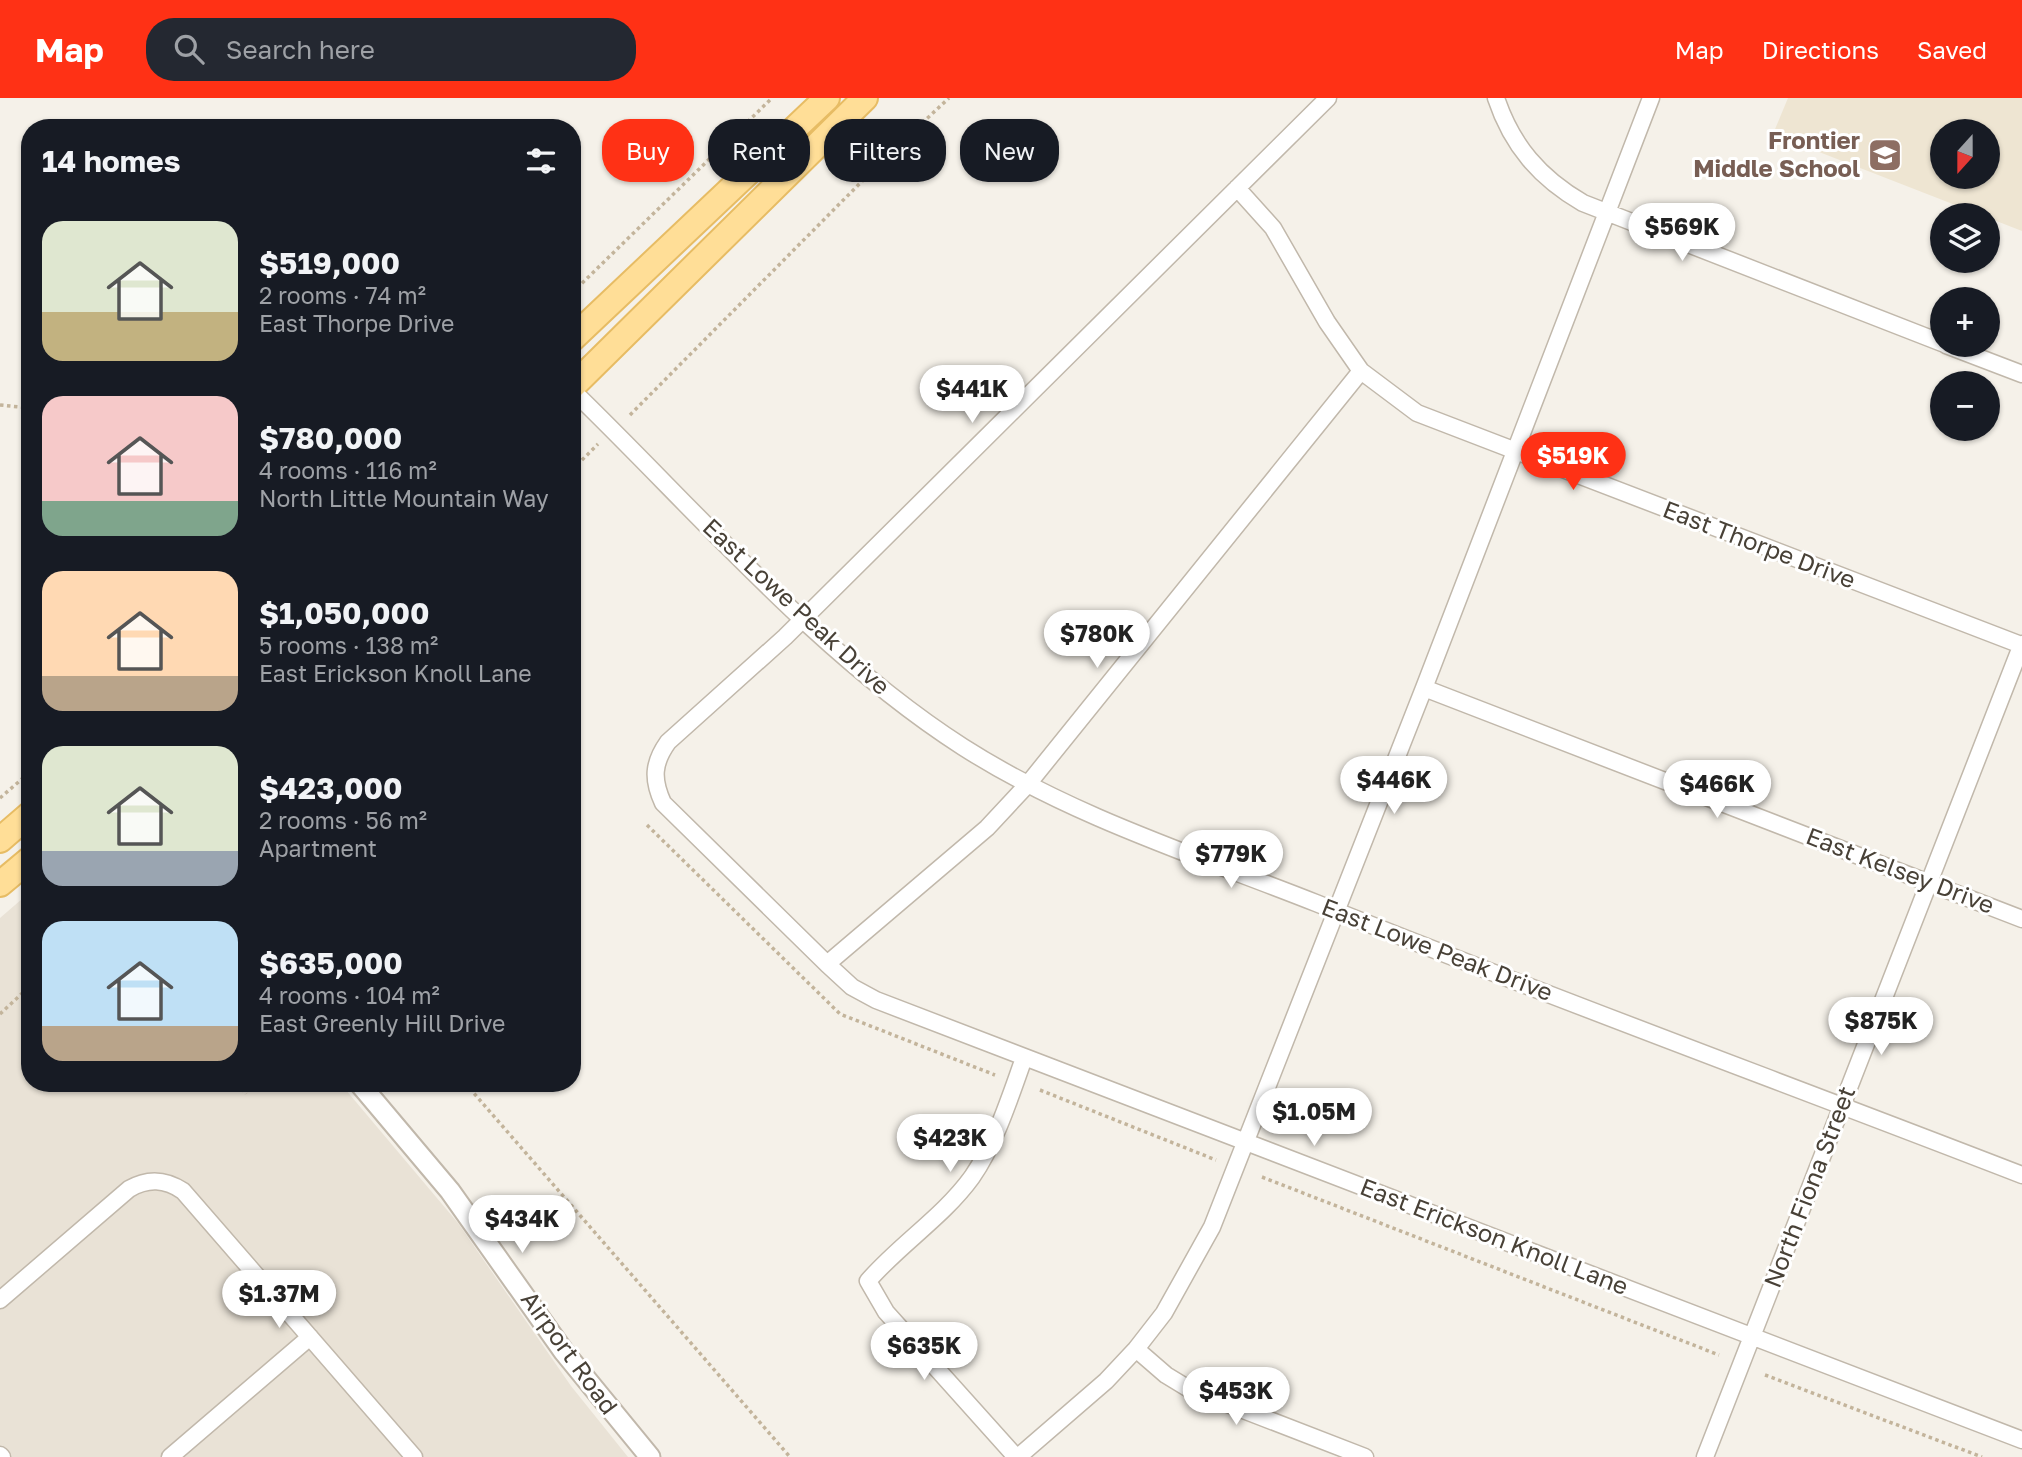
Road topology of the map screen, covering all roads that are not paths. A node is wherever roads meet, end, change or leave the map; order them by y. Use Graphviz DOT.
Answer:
graph roads {
  1 [pos="827,98"];
  2 [pos="865,98"];
  3 [pos="1328,98"];
  4 [pos="1496,98"];
  5 [pos="1651,98"];
  6 [pos="1237,188"];
  7 [pos="1606,214"];
  8 [pos="581,330"];
  9 [pos="1930,339"];
  10 [pos="1978,357"];
  11 [pos="1361,371"];
  12 [pos="2022,374"];
  13 [pos="581,379"];
  14 [pos="581,397"];
  15 [pos="1515,451"];
  16 [pos="803,618"];
  17 [pos="2022,645"];
  18 [pos="1424,688"];
  19 [pos="1028,783"];
  20 [pos="21,822"];
  21 [pos="0,840"];
  22 [pos="21,866"];
  23 [pos="1929,882"];
  24 [pos="0,884"];
  25 [pos="1337,912"];
  26 [pos="2022,919"];
  27 [pos="827,964"];
  28 [pos="1024,1058"];
  29 [pos="367,1092"];
  30 [pos="1842,1105"];
  31 [pos="1247,1141"];
  32 [pos="2022,1175"];
  33 [pos="0,1300"];
  34 [pos="310,1337"];
  35 [pos="1752,1337"];
  36 [pos="1136,1349"];
  37 [pos="2022,1440"];
  38 [pos="170,1457"];
  39 [pos="414,1457"];
  40 [pos="650,1457"];
  41 [pos="1017,1457"];
  42 [pos="1365,1457"];
  43 [pos="1705,1457"];
  1 -- 8 [label="main road"];
  2 -- 13 [label="main road"];
  3 -- 6 [label="street"];
  4 -- 7 [label="street"];
  5 -- 7 [label="street"];
  6 -- 11 [label="street, East Thorpe Drive"];
  6 -- 16 [label="street"];
  7 -- 9 [label="street"];
  7 -- 15 [label="street"];
  10 -- 12 [label="street"];
  11 -- 15 [label="street, East Thorpe Drive"];
  11 -- 19 [label="street"];
  14 -- 16 [label="street, East Lowe Peak Drive"];
  15 -- 17 [label="street, East Thorpe Drive"];
  15 -- 18 [label="street"];
  16 -- 19 [label="street, East Lowe Peak Drive"];
  16 -- 27 [label="street, East Erickson Knoll Lane"];
  17 -- 23 [label="street, North Fiona Street"];
  18 -- 23 [label="street, East Kelsey Drive"];
  18 -- 25 [label="street"];
  19 -- 25 [label="street, East Lowe Peak Drive"];
  19 -- 27 [label="street"];
  20 -- 21 [label="main road"];
  22 -- 24 [label="main road"];
  23 -- 26 [label="street, East Kelsey Drive"];
  23 -- 30 [label="street, North Fiona Street"];
  25 -- 30 [label="street, East Lowe Peak Drive"];
  25 -- 31 [label="street"];
  27 -- 28 [label="street, East Erickson Knoll Lane"];
  28 -- 31 [label="street, East Erickson Knoll Lane"];
  28 -- 41 [label="street"];
  29 -- 40 [label="street, Airport Road"];
  30 -- 32 [label="street, East Lowe Peak Drive"];
  30 -- 35 [label="street, North Fiona Street"];
  31 -- 35 [label="street, East Erickson Knoll Lane"];
  31 -- 36 [label="street"];
  33 -- 34 [label="street"];
  34 -- 38 [label="street"];
  34 -- 39 [label="street"];
  35 -- 37 [label="street, East Erickson Knoll Lane"];
  35 -- 43 [label="street, North Fiona Street"];
  36 -- 41 [label="street"];
  36 -- 42 [label="street"];
}
